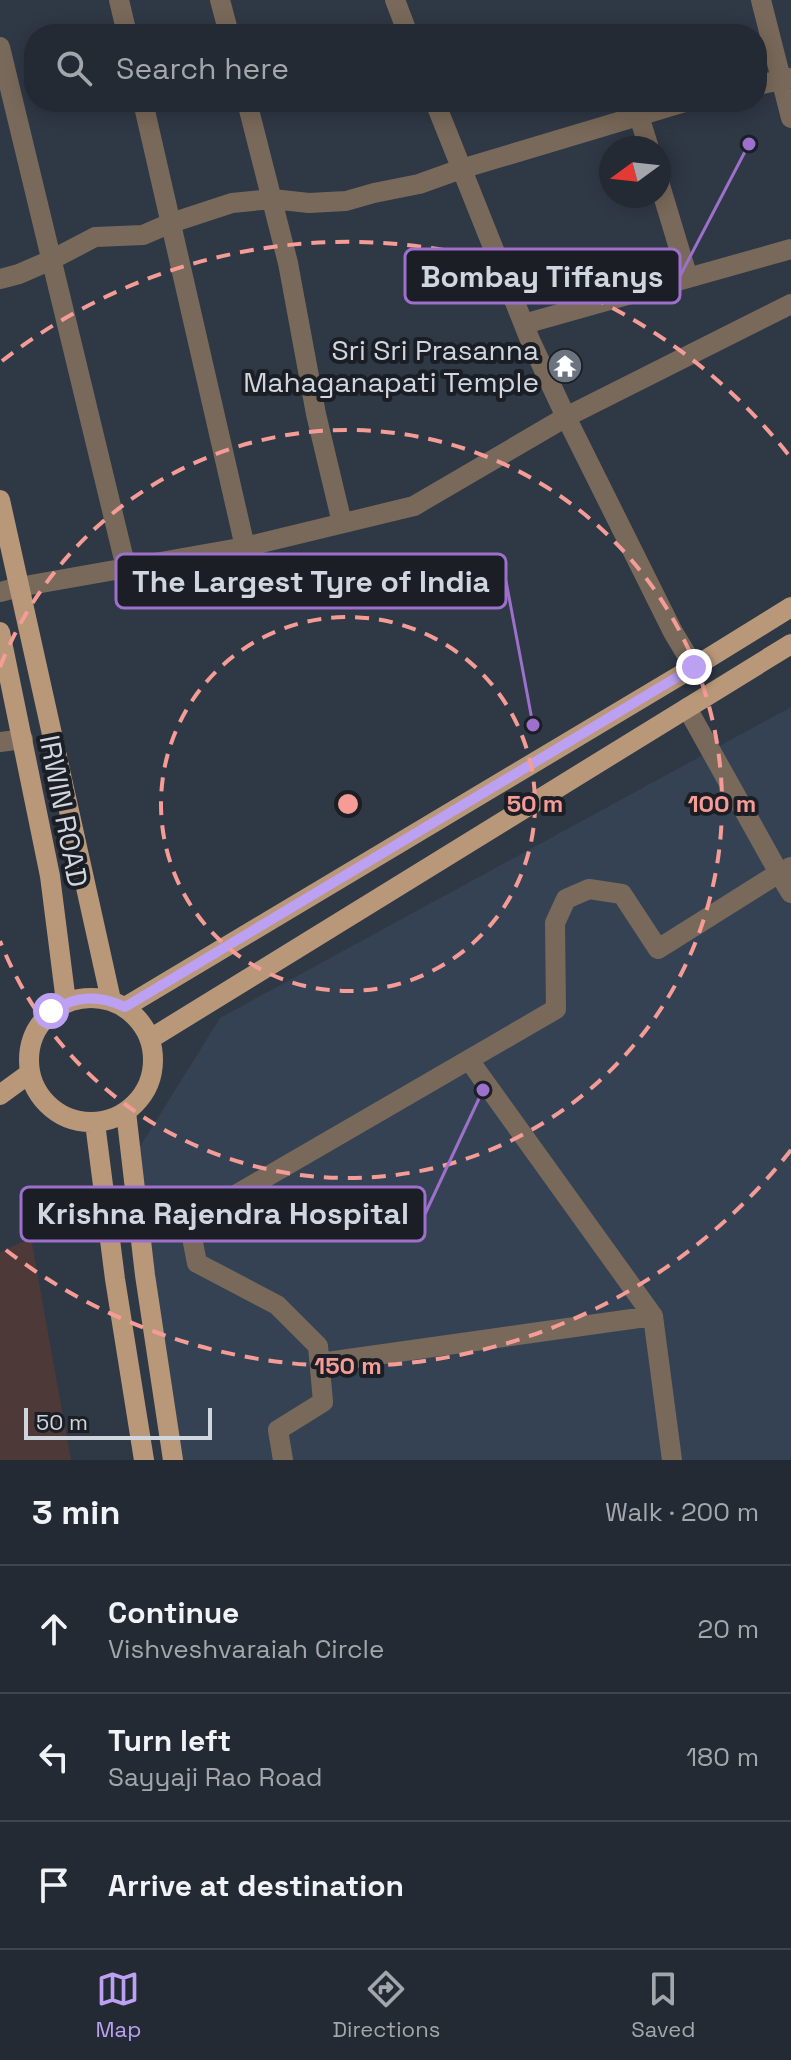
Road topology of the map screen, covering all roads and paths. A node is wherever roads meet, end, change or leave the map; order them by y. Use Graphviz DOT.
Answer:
graph roads {
  1 [pos="119,0"];
  2 [pos="220,0"];
  3 [pos="395,0"];
  4 [pos="761,0"];
  5 [pos="125,24"];
  6 [pos="226,24"];
  7 [pos="404,24"];
  8 [pos="0,47"];
  9 [pos="786,79"];
  10 [pos="145,112"];
  11 [pos="250,112"];
  12 [pos="439,112"];
  13 [pos="652,112"];
  14 [pos="639,116"];
  15 [pos="791,118"];
  16 [pos="645,136"];
  17 [pos="461,169"];
  18 [pos="272,199"];
  19 [pos="667,208"];
  20 [pos="171,223"];
  21 [pos="791,249"];
  22 [pos="51,260"];
  23 [pos="688,278"];
  24 [pos="0,279"];
  25 [pos="791,304"];
  26 [pos="524,324"];
  27 [pos="566,417"];
  28 [pos="0,500"];
  29 [pos="342,523"];
  30 [pos="245,547"];
  31 [pos="126,568"];
  32 [pos="10,590"];
  33 [pos="791,607"];
  34 [pos="0,632"];
  35 [pos="791,644"];
  36 [pos="694,667"];
  37 [pos="687,708"];
  38 [pos="23,739"];
  39 [pos="0,742"];
  40 [pos="785,870"];
  41 [pos="791,893"];
  42 [pos="66,1002"];
  43 [pos="118,1004"];
  44 [pos="150,1039"];
  45 [pos="469,1060"];
  46 [pos="30,1073"];
  47 [pos="0,1095"];
  48 [pos="126,1112"];
  49 [pos="95,1123"];
  50 [pos="145,1275"];
  51 [pos="115,1279"];
  52 [pos="653,1316"];
  53 [pos="320,1363"];
  54 [pos="144,1460"];
  55 [pos="173,1460"];
  56 [pos="283,1460"];
  57 [pos="672,1460"];
  1 -- 5 [label="street"];
  2 -- 6 [label="street"];
  3 -- 7 [label="street"];
  4 -- 9 [label="street"];
  8 -- 22 [label="street"];
  9 -- 15 [label="street"];
  10 -- 20 [label="street"];
  11 -- 18 [label="street"];
  12 -- 17 [label="street"];
  13 -- 14 [label="street"];
  14 -- 16 [label="street"];
  14 -- 17 [label="street"];
  17 -- 18 [label="street"];
  17 -- 26 [label="street"];
  18 -- 20 [label="street"];
  18 -- 29 [label="street"];
  19 -- 23 [label="street"];
  20 -- 22 [label="street"];
  20 -- 30 [label="street"];
  21 -- 23 [label="street"];
  22 -- 24 [label="street"];
  22 -- 31 [label="street"];
  23 -- 26 [label="street"];
  25 -- 27 [label="street"];
  26 -- 27 [label="street"];
  27 -- 29 [label="street"];
  27 -- 36 [label="street"];
  28 -- 32 [label="main road"];
  29 -- 30 [label="street"];
  30 -- 31 [label="street"];
  31 -- 32 [label="street"];
  32 -- 43 [label="main road"];
  33 -- 36 [label="main road"];
  34 -- 38 [label="main road, IRWIN ROAD"];
  35 -- 37 [label="main road"];
  36 -- 43 [label="main road"];
  37 -- 40 [label="street"];
  37 -- 44 [label="main road"];
  38 -- 39 [label="street"];
  38 -- 42 [label="main road, IRWIN ROAD"];
  40 -- 41 [label="street"];
  40 -- 45 [label="street"];
  42 -- 43 [label="main road"];
  42 -- 46 [label="main road"];
  43 -- 44 [label="main road"];
  44 -- 48 [label="main road"];
  45 -- 52 [label="street"];
  45 -- 53 [label="street"];
  46 -- 47 [label="main road"];
  46 -- 49 [label="main road"];
  48 -- 49 [label="main road"];
  48 -- 50 [label="main road"];
  49 -- 51 [label="main road"];
  50 -- 51 [label="main road"];
  50 -- 55 [label="main road"];
  51 -- 54 [label="main road"];
  52 -- 53 [label="street"];
  52 -- 57 [label="street"];
  53 -- 56 [label="street"];
}
